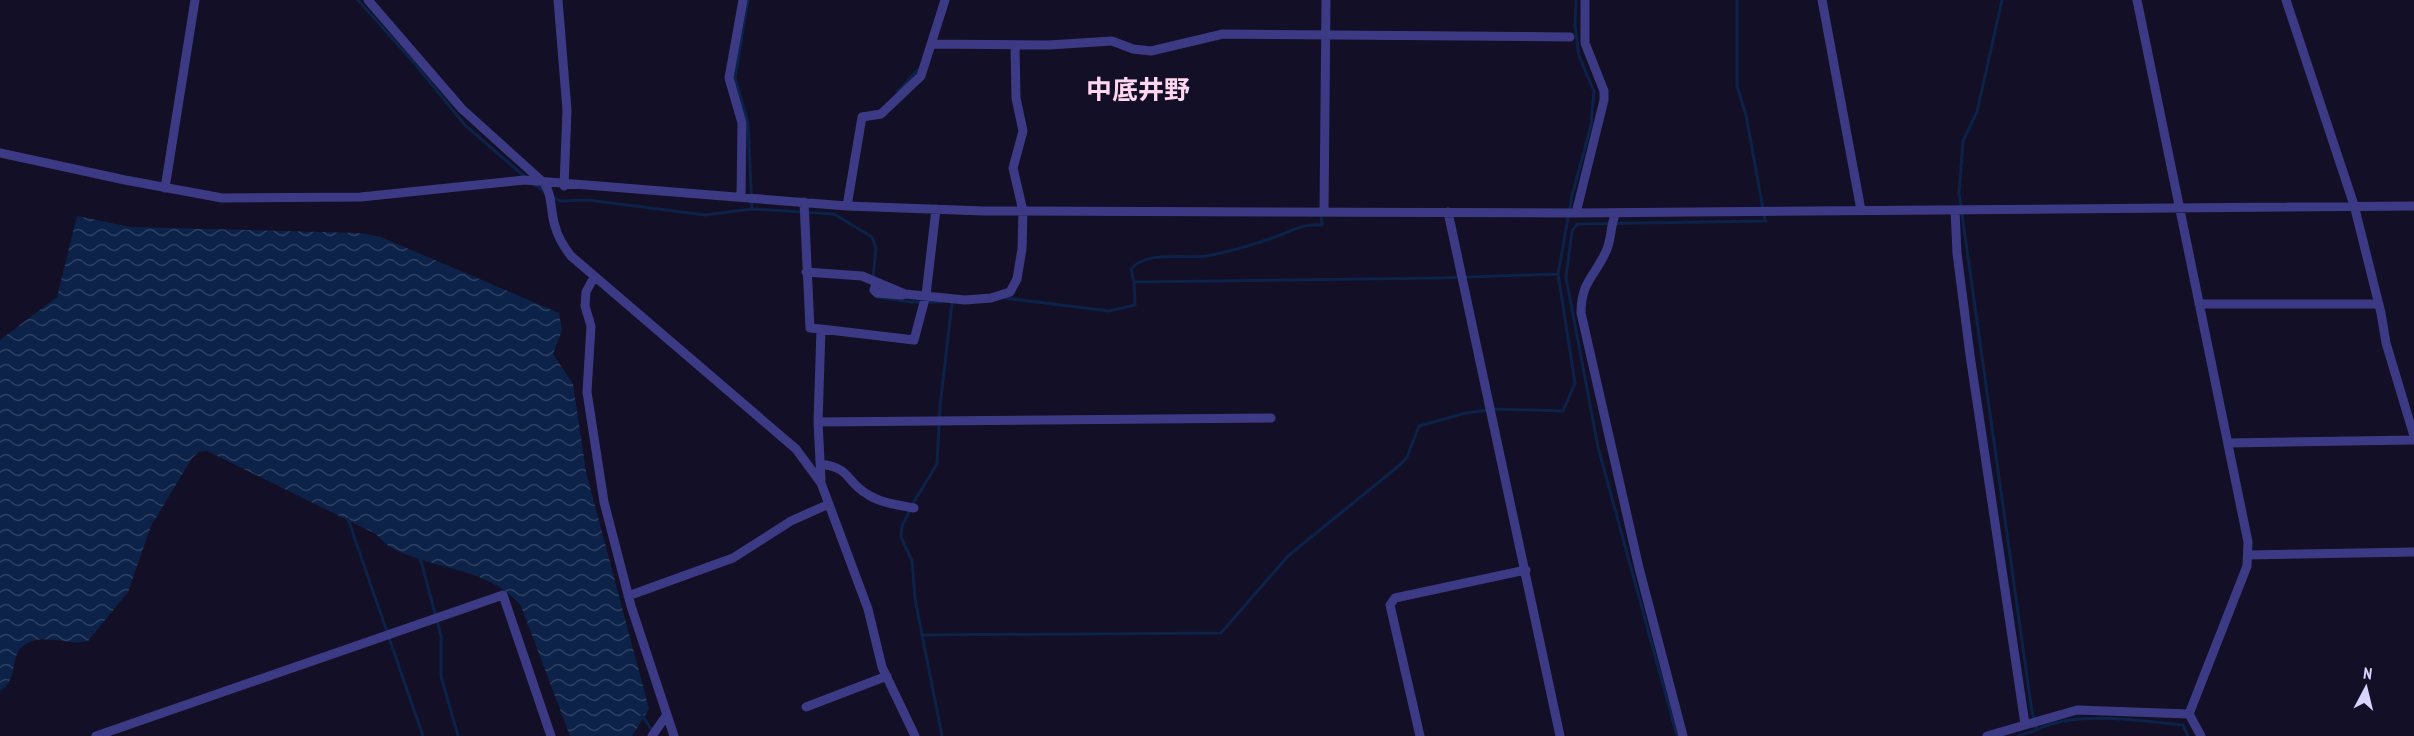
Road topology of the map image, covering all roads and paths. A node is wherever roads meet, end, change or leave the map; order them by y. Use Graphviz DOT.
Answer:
graph roads {
  1 [pos="195,0"];
  2 [pos="368,0"];
  3 [pos="558,0"];
  4 [pos="743,0"];
  5 [pos="945,0"];
  6 [pos="1326,0"];
  7 [pos="1585,0"];
  8 [pos="1822,0"];
  9 [pos="2136,0"];
  10 [pos="2286,0"];
  11 [pos="1326,36"];
  12 [pos="1570,37"];
  13 [pos="932,44"];
  14 [pos="1015,45"];
  15 [pos="0,153"];
  16 [pos="544,183"];
  17 [pos="564,186"];
  18 [pos="165,188"];
  19 [pos="741,197"];
  20 [pos="804,202"];
  21 [pos="2354,205"];
  22 [pos="847,206"];
  23 [pos="2414,206"];
  24 [pos="2180,207"];
  25 [pos="936,209"];
  26 [pos="1861,210"];
  27 [pos="1955,210"];
  28 [pos="1023,211"];
  29 [pos="1324,212"];
  30 [pos="1448,212"];
  31 [pos="1576,213"];
  32 [pos="1616,213"];
  33 [pos="806,272"];
  34 [pos="594,276"];
  35 [pos="926,295"];
  36 [pos="2199,303"];
  37 [pos="2379,304"];
  38 [pos="821,329"];
  39 [pos="1271,418"];
  40 [pos="818,422"];
  41 [pos="2414,438"];
  42 [pos="2228,443"];
  43 [pos="820,464"];
  44 [pos="821,483"];
  45 [pos="829,504"];
  46 [pos="914,508"];
  47 [pos="2414,552"];
  48 [pos="2248,555"];
  49 [pos="1526,570"];
  50 [pos="628,596"];
  51 [pos="887,676"];
  52 [pos="806,707"];
  53 [pos="2189,714"];
  54 [pos="666,716"];
  55 [pos="2025,724"];
  56 [pos="96,736"];
  57 [pos="551,736"];
  58 [pos="652,736"];
  59 [pos="674,736"];
  60 [pos="915,736"];
  61 [pos="1420,736"];
  62 [pos="1560,736"];
  63 [pos="1683,736"];
  64 [pos="1987,736"];
  65 [pos="2201,736"];
  1 -- 18 [label="street"];
  2 -- 16 [label="street"];
  3 -- 17 [label="street"];
  4 -- 19 [label="street"];
  5 -- 13 [label="street"];
  6 -- 11 [label="street"];
  7 -- 31 [label="street"];
  8 -- 26 [label="street"];
  9 -- 24 [label="street"];
  10 -- 21 [label="street"];
  11 -- 12 [label="street"];
  11 -- 14 [label="street"];
  11 -- 29 [label="street"];
  13 -- 14 [label="street"];
  13 -- 22 [label="street"];
  14 -- 28 [label="street"];
  15 -- 18 [label="street"];
  16 -- 17 [label="street"];
  16 -- 18 [label="street"];
  16 -- 34 [label="street"];
  17 -- 19 [label="street"];
  19 -- 20 [label="street"];
  20 -- 22 [label="street"];
  20 -- 33 [label="street"];
  21 -- 23 [label="street"];
  21 -- 24 [label="street"];
  21 -- 37 [label="street"];
  22 -- 25 [label="street"];
  24 -- 27 [label="street"];
  24 -- 36 [label="street"];
  25 -- 28 [label="street"];
  25 -- 35 [label="street"];
  26 -- 27 [label="street"];
  26 -- 32 [label="street"];
  27 -- 55 [label="street"];
  28 -- 29 [label="street"];
  28 -- 35 [label="street"];
  29 -- 30 [label="street"];
  30 -- 31 [label="street"];
  30 -- 49 [label="street"];
  31 -- 32 [label="street"];
  32 -- 63 [label="street"];
  33 -- 35 [label="street"];
  33 -- 38 [label="street"];
  34 -- 44 [label="street"];
  34 -- 50 [label="street"];
  35 -- 38 [label="street"];
  36 -- 37 [label="street"];
  36 -- 42 [label="street"];
  37 -- 41 [label="street"];
  38 -- 40 [label="street"];
  39 -- 40 [label="street"];
  40 -- 43 [label="street"];
  41 -- 42 [label="street"];
  42 -- 48 [label="street"];
  43 -- 44 [label="street"];
  43 -- 46 [label="street"];
  44 -- 45 [label="street"];
  45 -- 50 [label="street"];
  45 -- 51 [label="street"];
  47 -- 48 [label="street"];
  48 -- 53 [label="street"];
  49 -- 61 [label="street"];
  49 -- 62 [label="street"];
  50 -- 54 [label="street"];
  51 -- 52 [label="street"];
  51 -- 60 [label="street"];
  53 -- 55 [label="street"];
  53 -- 65 [label="street"];
  54 -- 58 [label="street"];
  54 -- 59 [label="street"];
  55 -- 64 [label="street"];
  56 -- 57 [label="street"];
}
